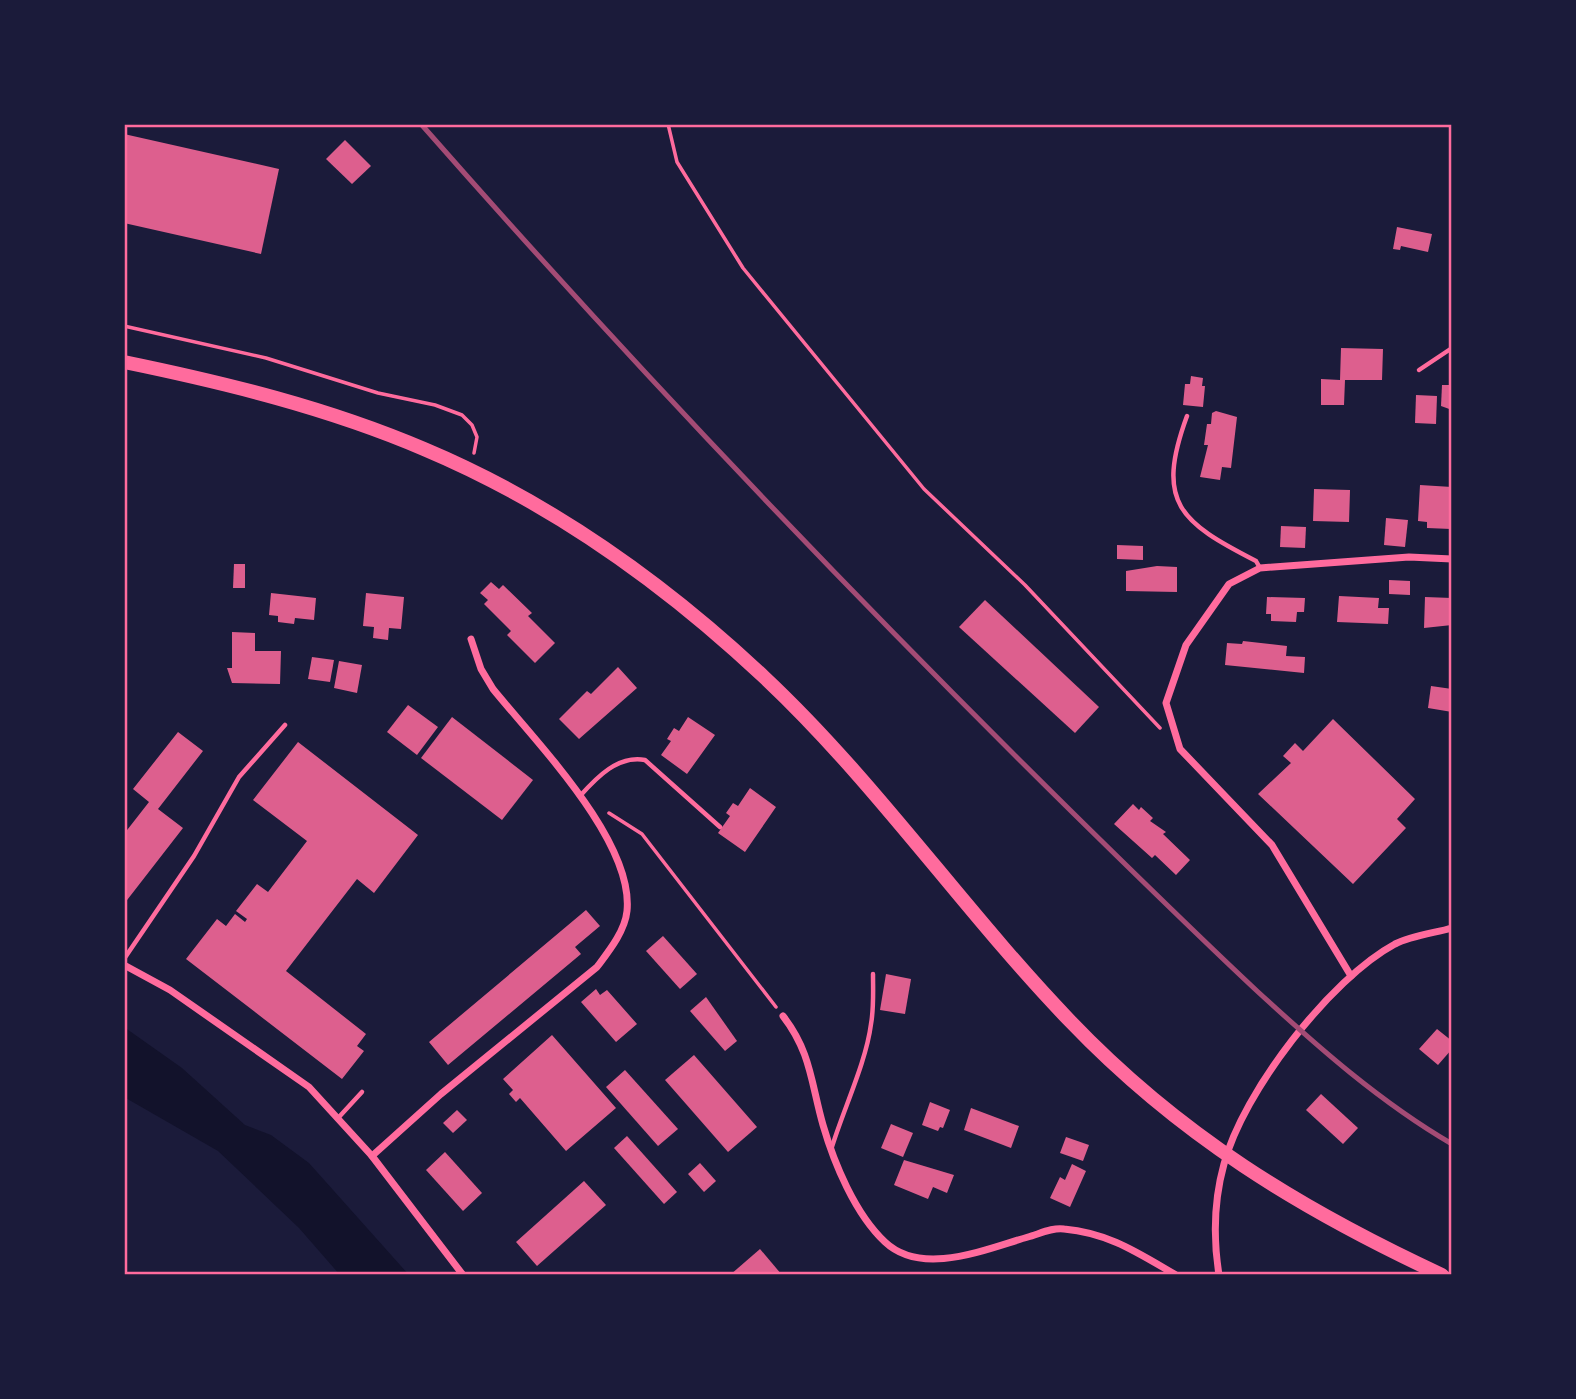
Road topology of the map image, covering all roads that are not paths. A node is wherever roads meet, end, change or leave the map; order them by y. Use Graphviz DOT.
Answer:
graph roads {
  1 [pos="1452,348"];
  2 [pos="124,362"];
  3 [pos="1419,370"];
  4 [pos="1187,416"];
  5 [pos="1452,559"];
  6 [pos="1260,568"];
  7 [pos="471,639"];
  8 [pos="285,724"];
  9 [pos="580,796"];
  10 [pos="720,827"];
  11 [pos="1452,928"];
  12 [pos="124,962"];
  13 [pos="873,974"];
  14 [pos="1351,976"];
  15 [pos="783,1016"];
  16 [pos="362,1092"];
  17 [pos="339,1117"];
  18 [pos="831,1151"];
  19 [pos="372,1156"];
  20 [pos="463,1275"];
  21 [pos="1176,1275"];
  22 [pos="1219,1275"];
  23 [pos="1442,1275"];
  1 -- 3 [label="lane"];
  2 -- 23 [label="highway"];
  4 -- 6 [label="lane"];
  5 -- 6 [label="street"];
  6 -- 14 [label="street"];
  7 -- 9 [label="street"];
  8 -- 12 [label="lane"];
  9 -- 10 [label="lane"];
  9 -- 19 [label="street"];
  11 -- 14 [label="street"];
  12 -- 17 [label="street"];
  13 -- 18 [label="lane"];
  14 -- 22 [label="street"];
  15 -- 18 [label="street"];
  16 -- 17 [label="lane"];
  17 -- 19 [label="street"];
  18 -- 21 [label="street"];
  19 -- 20 [label="street"];
}
